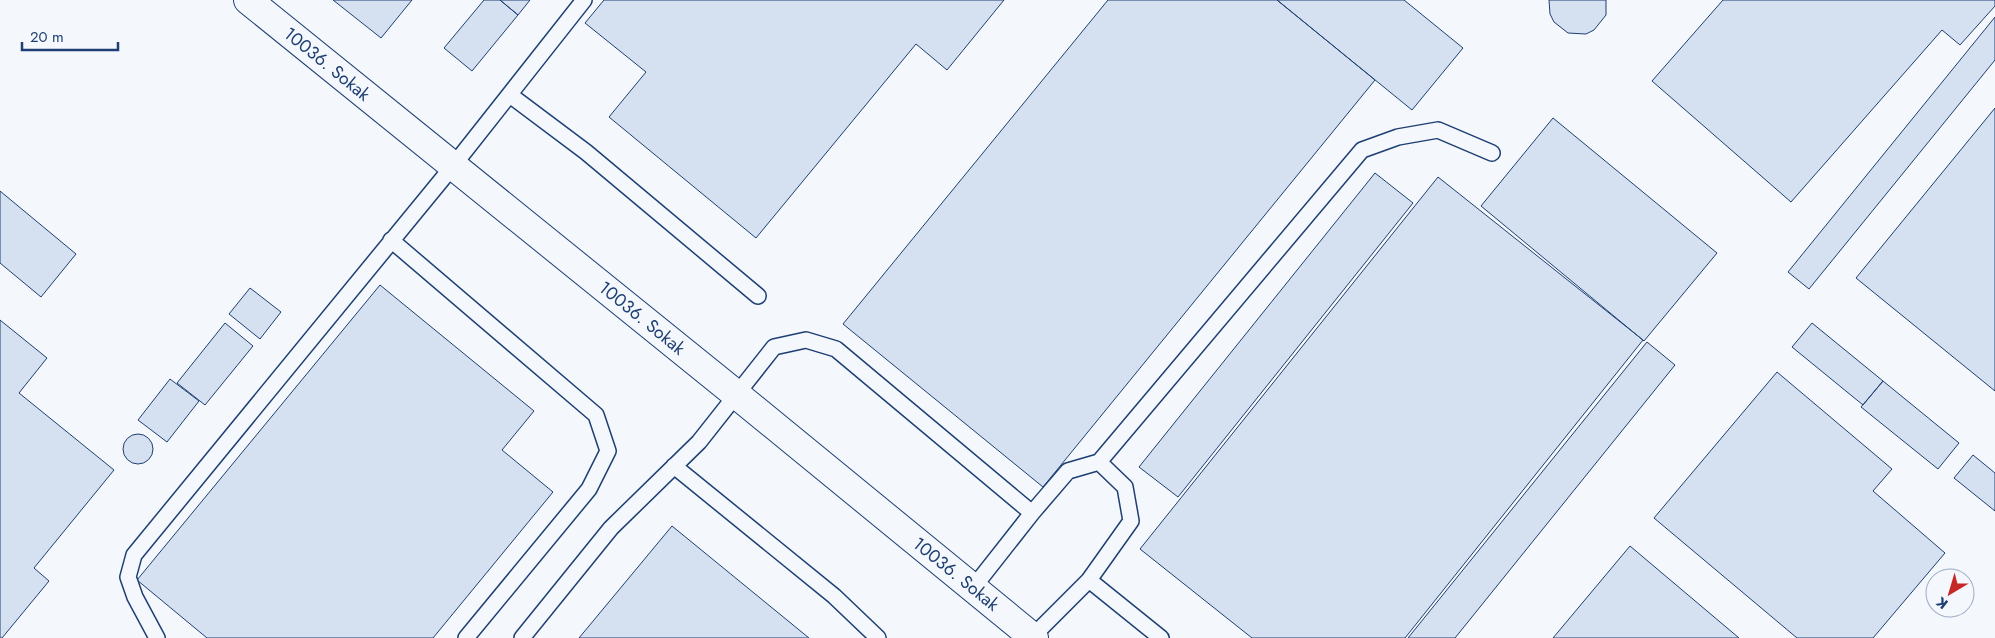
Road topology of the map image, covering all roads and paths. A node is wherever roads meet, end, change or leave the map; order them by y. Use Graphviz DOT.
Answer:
graph roads {
  1 [pos="248,0"];
  2 [pos="584,0"];
  3 [pos="510,94"];
  4 [pos="1492,153"];
  5 [pos="453,166"];
  6 [pos="392,240"];
  7 [pos="758,296"];
  8 [pos="737,395"];
  9 [pos="1099,462"];
  10 [pos="674,466"];
  11 [pos="1032,513"];
  12 [pos="1089,580"];
  13 [pos="973,588"];
  14 [pos="157,638"];
  15 [pos="466,638"];
  16 [pos="522,638"];
  17 [pos="878,638"];
  18 [pos="1032,638"];
  19 [pos="1161,638"];
  1 -- 5 [label="street, 10036. Sokak"];
  2 -- 3 [label="lane"];
  3 -- 5 [label="lane"];
  3 -- 7 [label="lane"];
  4 -- 9 [label="lane"];
  5 -- 6 [label="lane"];
  5 -- 8 [label="street, 10036. Sokak"];
  6 -- 14 [label="lane"];
  6 -- 15 [label="lane"];
  8 -- 10 [label="lane"];
  8 -- 11 [label="lane"];
  8 -- 13 [label="street, 10036. Sokak"];
  9 -- 11 [label="lane"];
  9 -- 12 [label="lane"];
  10 -- 16 [label="lane"];
  10 -- 17 [label="lane"];
  11 -- 13 [label="lane"];
  12 -- 18 [label="lane"];
  12 -- 19 [label="lane"];
  13 -- 18 [label="street, 10036. Sokak"];
}
